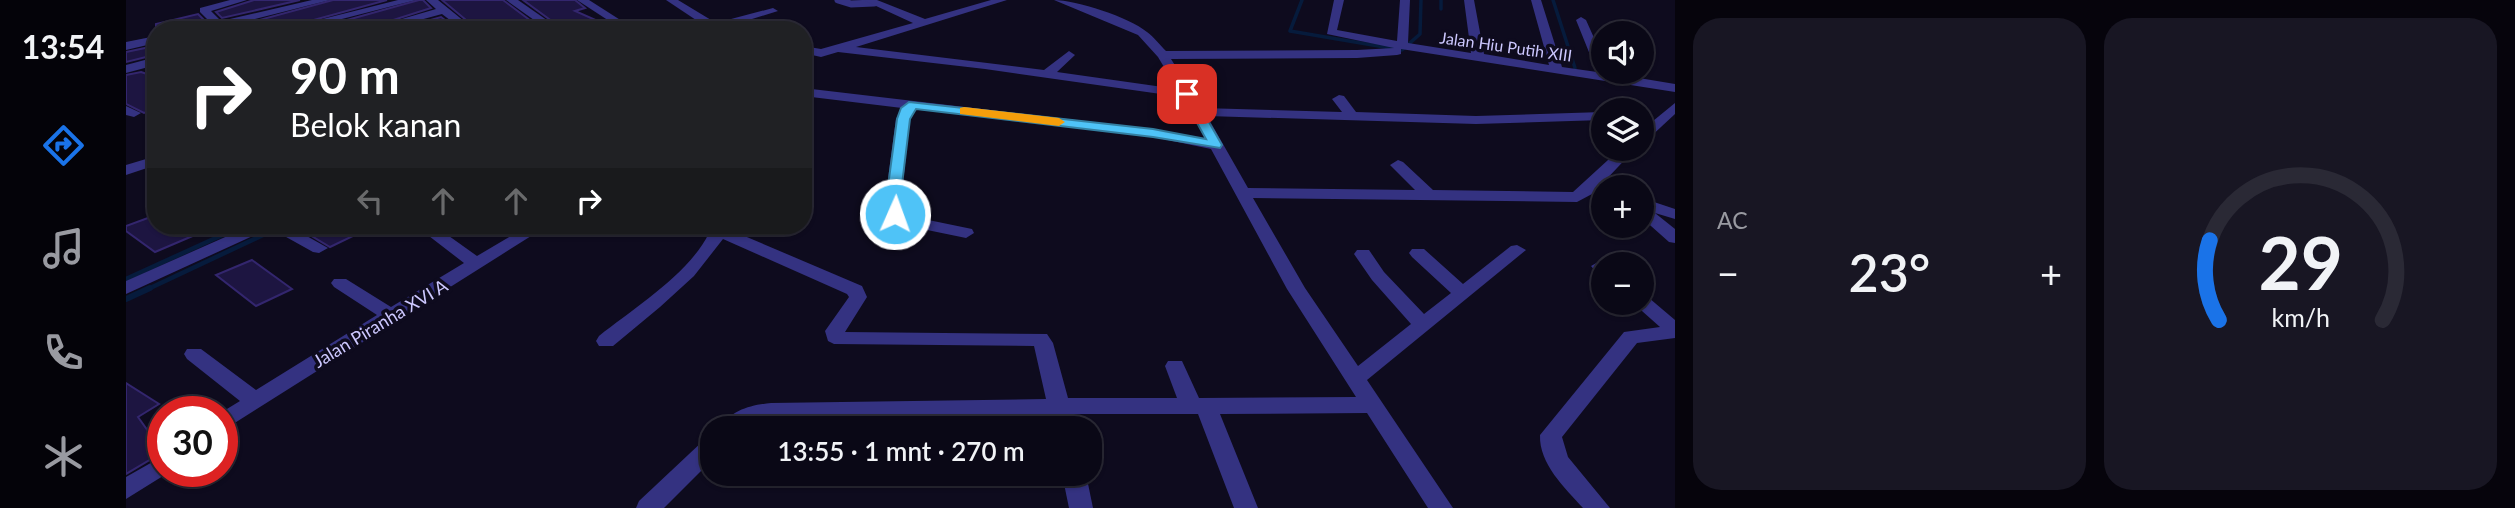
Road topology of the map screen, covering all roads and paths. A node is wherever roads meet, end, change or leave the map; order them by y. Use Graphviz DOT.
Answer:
graph roads {
  1 [pos="242,0"];
  2 [pos="326,0"];
  3 [pos="411,0"];
  4 [pos="431,0"];
  5 [pos="511,0"];
  6 [pos="582,0"];
  7 [pos="671,0"];
  8 [pos="838,0"];
  9 [pos="1002,0"];
  10 [pos="1059,0"];
  11 [pos="1339,0"];
  12 [pos="1405,0"];
  13 [pos="1469,0"];
  14 [pos="1536,0"];
  15 [pos="871,1"];
  16 [pos="445,10"];
  17 [pos="773,11"];
  18 [pos="1581,20"];
  19 [pos="216,21"];
  20 [pos="232,21"];
  21 [pos="323,21"];
  22 [pos="403,21"];
  23 [pos="459,21"];
  24 [pos="542,21"];
  25 [pos="616,21"];
  26 [pos="700,21"];
  27 [pos="735,21"];
  28 [pos="924,23"];
  29 [pos="147,41"];
  30 [pos="1591,44"];
  31 [pos="1400,45"];
  32 [pos="126,46"];
  33 [pos="1413,47"];
  34 [pos="837,48"];
  35 [pos="812,51"];
  36 [pos="1069,55"];
  37 [pos="1163,55"];
  38 [pos="1478,58"];
  39 [pos="147,64"];
  40 [pos="142,65"];
  41 [pos="147,66"];
  42 [pos="1556,68"];
  43 [pos="126,69"];
  44 [pos="1048,73"];
  45 [pos="1591,74"];
  46 [pos="1650,84"];
  47 [pos="1675,88"];
  48 [pos="812,93"];
  49 [pos="1187,94"];
  50 [pos="1339,99"];
  51 [pos="914,105"];
  52 [pos="1675,107"];
  53 [pos="1198,112"];
  54 [pos="1591,116"];
  55 [pos="1352,117"];
  56 [pos="1654,118"];
  57 [pos="1662,119"];
  58 [pos="1654,126"];
  59 [pos="1215,145"];
  60 [pos="1619,161"];
  61 [pos="147,163"];
  62 [pos="1398,165"];
  63 [pos="126,170"];
  64 [pos="1608,175"];
  65 [pos="1591,192"];
  66 [pos="1243,193"];
  67 [pos="1429,195"];
  68 [pos="1654,207"];
  69 [pos="1675,214"];
  70 [pos="1654,221"];
  71 [pos="966,233"];
  72 [pos="242,235"];
  73 [pos="294,235"];
  74 [pos="437,235"];
  75 [pos="524,235"];
  76 [pos="715,235"];
  77 [pos="734,235"];
  78 [pos="1675,239"];
  79 [pos="319,248"];
  80 [pos="1517,250"];
  81 [pos="1419,253"];
  82 [pos="1363,254"];
  83 [pos="477,264"];
  84 [pos="340,283"];
  85 [pos="126,288"];
  86 [pos="1462,293"];
  87 [pos="1654,313"];
  88 [pos="391,316"];
  89 [pos="1423,325"];
  90 [pos="1675,331"];
  91 [pos="606,341"];
  92 [pos="194,354"];
  93 [pos="1175,366"];
  94 [pos="1356,378"];
  95 [pos="255,401"];
  96 [pos="1374,405"];
  97 [pos="1061,406"];
  98 [pos="1199,407"];
  99 [pos="238,412"];
  100 [pos="748,416"];
  101 [pos="1063,416"];
  102 [pos="700,458"];
  103 [pos="147,475"];
  104 [pos="1076,486"];
  105 [pos="126,489"];
  106 [pos="648,508"];
  107 [pos="1081,508"];
  108 [pos="1246,508"];
  109 [pos="1441,508"];
  110 [pos="1598,508"];
  1 -- 19 [label="street"];
  2 -- 20 [label="street"];
  3 -- 21 [label="street"];
  4 -- 16 [label="street"];
  5 -- 24 [label="street"];
  6 -- 25 [label="street"];
  7 -- 26 [label="street"];
  8 -- 15 [label="lane"];
  9 -- 28 [label="street"];
  10 -- 37 [label="street"];
  11 -- 31 [label="street, Jalan Hiu Putih XIII"];
  12 -- 31 [label="street"];
  13 -- 38 [label="street"];
  14 -- 42 [label="street"];
  15 -- 28 [label="street"];
  16 -- 22 [label="street"];
  16 -- 23 [label="street"];
  17 -- 27 [label="street"];
  18 -- 30 [label="street"];
  28 -- 34 [label="street"];
  29 -- 32 [label="street"];
  31 -- 33 [label="street, Jalan Hiu Putih XIII"];
  33 -- 37 [label="street"];
  33 -- 38 [label="street, Jalan Hiu Putih XIII"];
  34 -- 35 [label="street"];
  34 -- 44 [label="street"];
  36 -- 44 [label="street"];
  37 -- 49 [label="street"];
  38 -- 42 [label="street, Jalan Hiu Putih XIII"];
  39 -- 40 [label="street"];
  40 -- 41 [label="street"];
  40 -- 43 [label="street"];
  42 -- 45 [label="street, Jalan Hiu Putih XIII"];
  44 -- 49 [label="street"];
  46 -- 47 [label="street, Jalan Hiu Putih XIII"];
  48 -- 51 [label="street"];
  49 -- 53 [label="street"];
  50 -- 55 [label="street"];
  51 -- 59 [label="street"];
  51 -- 71 [label="street"];
  52 -- 57 [label="street"];
  53 -- 55 [label="street"];
  53 -- 59 [label="street"];
  54 -- 55 [label="street"];
  56 -- 57 [label="street"];
  57 -- 58 [label="street"];
  59 -- 66 [label="street"];
  60 -- 64 [label="street"];
  61 -- 63 [label="street"];
  62 -- 67 [label="street"];
  65 -- 67 [label="street"];
  66 -- 67 [label="street"];
  66 -- 94 [label="street"];
  68 -- 69 [label="street"];
  70 -- 78 [label="street"];
  72 -- 85 [label="street"];
  73 -- 79 [label="street"];
  74 -- 83 [label="street"];
  75 -- 83 [label="street, Jalan Piranha XVI A"];
  76 -- 91 [label="street"];
  77 -- 97 [label="street"];
  80 -- 86 [label="street"];
  81 -- 86 [label="street"];
  82 -- 89 [label="street"];
  83 -- 88 [label="street, Jalan Piranha XVI A"];
  84 -- 88 [label="street"];
  86 -- 89 [label="street"];
  87 -- 90 [label="street"];
  88 -- 95 [label="street, Jalan Piranha XVI A"];
  89 -- 94 [label="street"];
  90 -- 110 [label="street"];
  92 -- 95 [label="street"];
  93 -- 98 [label="street"];
  94 -- 96 [label="street"];
  95 -- 99 [label="street, Jalan Piranha XVI A"];
  96 -- 98 [label="street"];
  96 -- 109 [label="street"];
  97 -- 98 [label="street"];
  97 -- 100 [label="street"];
  97 -- 101 [label="street"];
  98 -- 108 [label="street"];
  102 -- 106 [label="street"];
  103 -- 105 [label="street"];
  104 -- 107 [label="street"];
}
